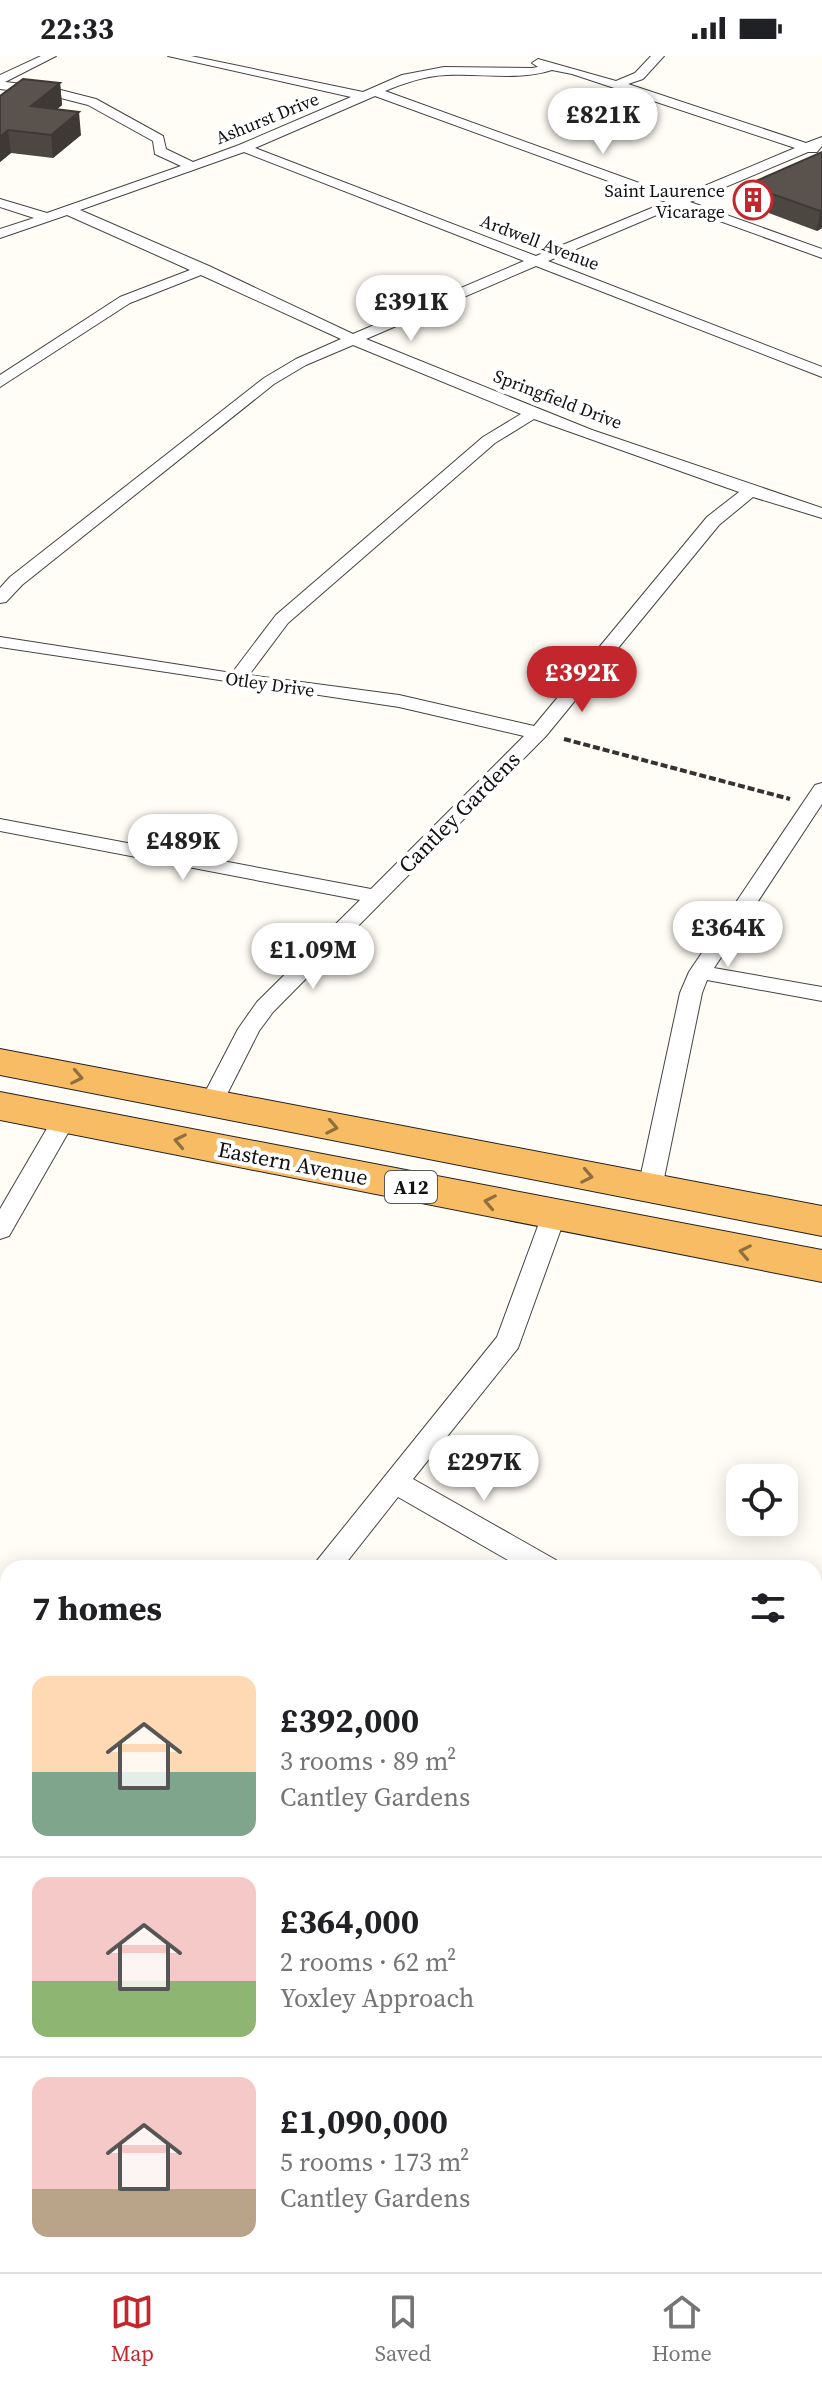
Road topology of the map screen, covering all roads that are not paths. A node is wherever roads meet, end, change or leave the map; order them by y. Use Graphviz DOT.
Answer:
graph roads {
  1 [pos="50,56"];
  2 [pos="174,56"];
  3 [pos="658,56"];
  4 [pos="513,58"];
  5 [pos="552,66"];
  6 [pos="0,83"];
  7 [pos="616,85"];
  8 [pos="368,94"];
  9 [pos="822,141"];
  10 [pos="807,147"];
  11 [pos="244,148"];
  12 [pos="822,152"];
  13 [pos="194,167"];
  14 [pos="672,201"];
  15 [pos="0,203"];
  16 [pos="67,210"];
  17 [pos="46,217"];
  18 [pos="0,234"];
  19 [pos="822,254"];
  20 [pos="540,261"];
  21 [pos="204,269"];
  22 [pos="352,339"];
  23 [pos="822,372"];
  24 [pos="0,382"];
  25 [pos="533,413"];
  26 [pos="750,491"];
  27 [pos="822,513"];
  28 [pos="0,598"];
  29 [pos="0,642"];
  30 [pos="237,679"];
  31 [pos="538,733"];
  32 [pos="817,797"];
  33 [pos="0,825"];
  34 [pos="374,896"];
  35 [pos="700,972"];
  36 [pos="822,994"];
  37 [pos="0,1062"];
  38 [pos="211,1104"];
  39 [pos="0,1106"];
  40 [pos="64,1119"];
  41 [pos="650,1188"];
  42 [pos="554,1215"];
  43 [pos="822,1221"];
  44 [pos="0,1230"];
  45 [pos="822,1266"];
  46 [pos="397,1483"];
  47 [pos="332,1560"];
  48 [pos="532,1560"];
  1 -- 6 [label="street"];
  2 -- 8 [label="street"];
  3 -- 7 [label="street"];
  4 -- 5 [label="street"];
  5 -- 7 [label="street"];
  5 -- 8 [label="street, Ashurst Drive"];
  6 -- 13 [label="street"];
  7 -- 10 [label="street"];
  8 -- 11 [label="street, Ashurst Drive"];
  8 -- 14 [label="street"];
  9 -- 10 [label="street"];
  10 -- 12 [label="street"];
  10 -- 14 [label="street"];
  11 -- 13 [label="street, Ashurst Drive"];
  11 -- 20 [label="street, Ardwell Avenue"];
  13 -- 16 [label="street, Ashurst Drive"];
  14 -- 19 [label="street"];
  14 -- 20 [label="street"];
  15 -- 17 [label="street"];
  16 -- 17 [label="street, Ashurst Drive"];
  16 -- 21 [label="street, Springfield Drive"];
  17 -- 18 [label="street, Ashurst Drive"];
  20 -- 22 [label="street"];
  20 -- 23 [label="street, Ardwell Avenue"];
  21 -- 22 [label="street, Springfield Drive"];
  21 -- 24 [label="street"];
  22 -- 25 [label="street, Springfield Drive"];
  22 -- 28 [label="street"];
  25 -- 26 [label="street, Springfield Drive"];
  25 -- 30 [label="street"];
  26 -- 27 [label="street, Springfield Drive"];
  26 -- 31 [label="street, Cantley Gardens"];
  29 -- 30 [label="street, Otley Drive"];
  30 -- 31 [label="street, Otley Drive"];
  31 -- 34 [label="street, Cantley Gardens"];
  32 -- 35 [label="street"];
  33 -- 34 [label="street"];
  34 -- 38 [label="street, Cantley Gardens"];
  35 -- 36 [label="street"];
  35 -- 41 [label="street"];
  37 -- 38 [label="highway, Eastern Avenue / A12, one-way"];
  38 -- 41 [label="highway, Eastern Avenue / A12, one-way"];
  39 -- 40 [label="highway, Eastern Avenue / A12"];
  42 -- 40 [label="highway, Eastern Avenue / A12, one-way"];
  40 -- 44 [label="street"];
  41 -- 43 [label="highway, Eastern Avenue / A12"];
  45 -- 42 [label="highway, Eastern Avenue / A12, one-way"];
  42 -- 46 [label="street"];
  46 -- 47 [label="street"];
  46 -- 48 [label="street"];
}
